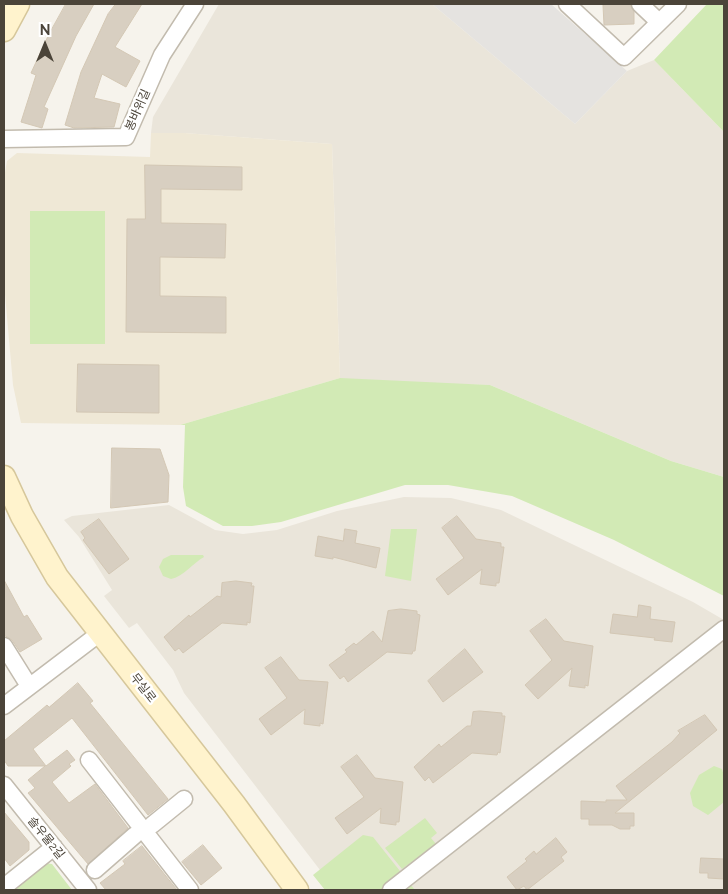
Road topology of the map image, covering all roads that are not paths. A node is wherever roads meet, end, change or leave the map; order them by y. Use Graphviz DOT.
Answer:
graph roads {
  1 [pos="18,4"];
  2 [pos="195,4"];
  3 [pos="567,4"];
  4 [pos="640,4"];
  5 [pos="678,4"];
  6 [pos="659,22"];
  7 [pos="4,30"];
  8 [pos="4,139"];
  9 [pos="4,477"];
  10 [pos="724,629"];
  11 [pos="100,633"];
  12 [pos="4,646"];
  13 [pos="29,686"];
  14 [pos="4,706"];
  15 [pos="89,760"];
  16 [pos="4,787"];
  17 [pos="184,799"];
  18 [pos="152,825"];
  19 [pos="135,835"];
  20 [pos="54,847"];
  21 [pos="95,870"];
  22 [pos="4,887"];
  23 [pos="88,890"];
  24 [pos="190,890"];
  25 [pos="297,890"];
  26 [pos="391,890"];
  1 -- 7 [label="street"];
  2 -- 8 [label="street, 봉바위길"];
  3 -- 6 [label="street"];
  4 -- 6 [label="street"];
  5 -- 6 [label="street"];
  9 -- 11 [label="street, 무실로"];
  10 -- 26 [label="street"];
  11 -- 13 [label="street"];
  11 -- 25 [label="street, 무실로"];
  12 -- 13 [label="street"];
  13 -- 14 [label="street"];
  15 -- 24 [label="street"];
  16 -- 20 [label="street, 솔우물2길"];
  17 -- 18 [label="street"];
  19 -- 21 [label="street"];
  20 -- 22 [label="street"];
  20 -- 23 [label="street, 솔우물2길"];
}
